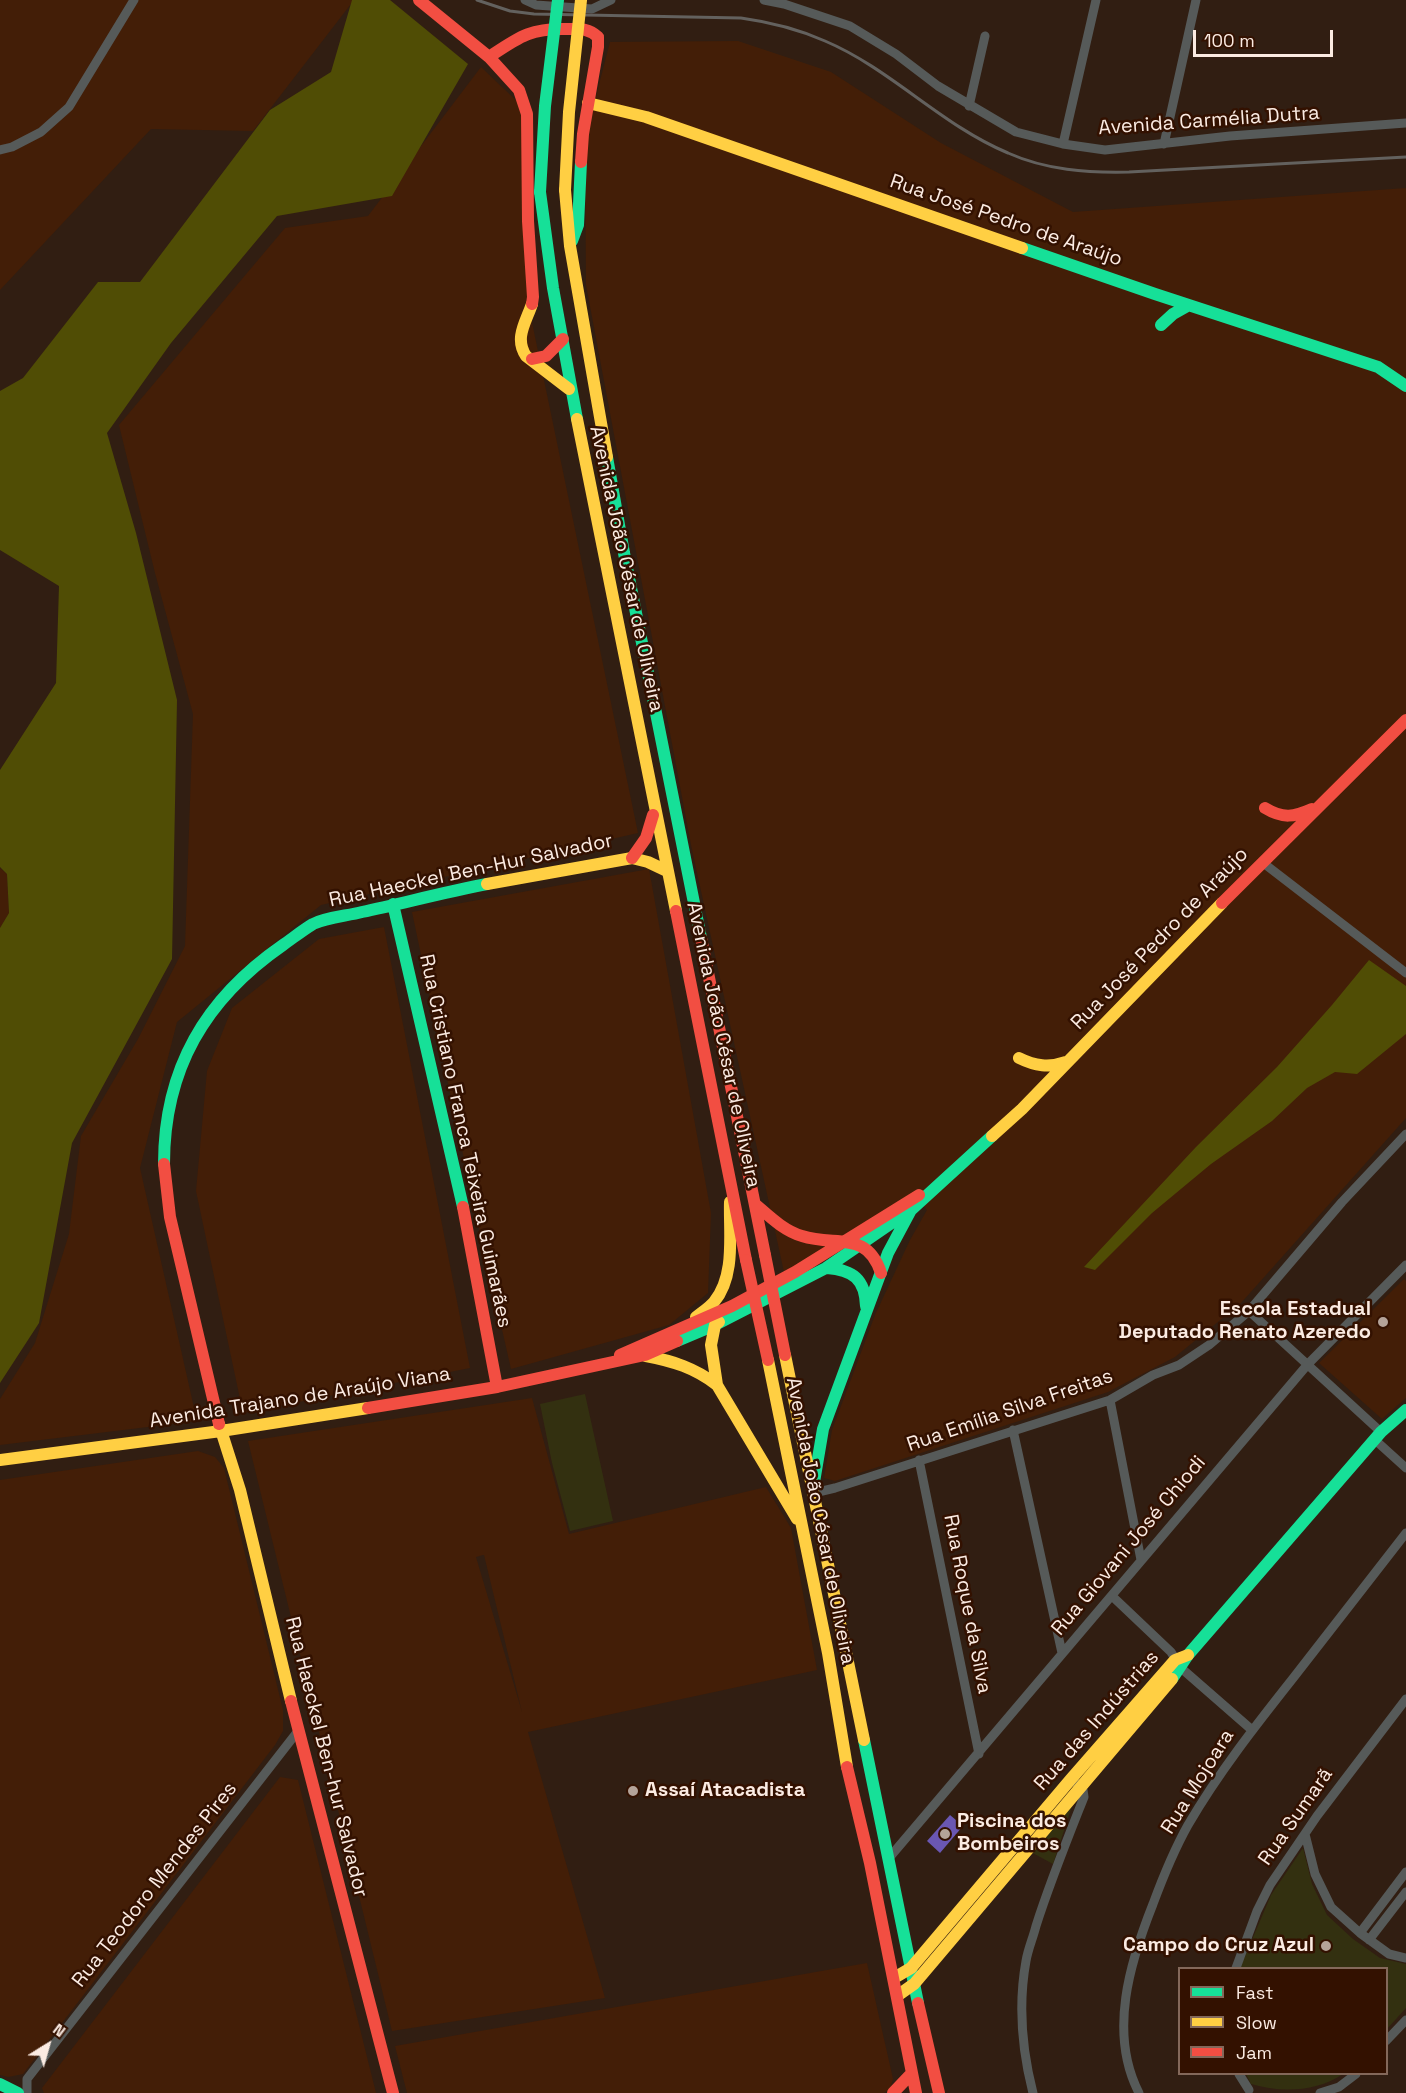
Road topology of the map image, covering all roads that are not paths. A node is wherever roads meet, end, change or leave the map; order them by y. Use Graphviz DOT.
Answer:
graph roads {
  1 [pos="134,0"];
  2 [pos="419,0"];
  3 [pos="525,0"];
  4 [pos="558,0"];
  5 [pos="581,0"];
  6 [pos="611,0"];
  7 [pos="764,0"];
  8 [pos="1096,0"];
  9 [pos="1196,0"];
  10 [pos="785,2"];
  11 [pos="985,36"];
  12 [pos="489,57"];
  13 [pos="588,103"];
  14 [pos="969,106"];
  15 [pos="1406,123"];
  16 [pos="1063,144"];
  17 [pos="1164,144"];
  18 [pos="0,150"];
  19 [pos="570,246"];
  20 [pos="1189,305"];
  21 [pos="1161,325"];
  22 [pos="563,339"];
  23 [pos="532,359"];
  24 [pos="1406,386"];
  25 [pos="569,389"];
  26 [pos="1406,720"];
  27 [pos="653,801"];
  28 [pos="1318,807"];
  29 [pos="1265,808"];
  30 [pos="632,858"];
  31 [pos="1262,862"];
  32 [pos="667,871"];
  33 [pos="393,904"];
  34 [pos="1406,974"];
  35 [pos="1019,1058"];
  36 [pos="1070,1060"];
  37 [pos="1406,1134"];
  38 [pos="731,1182"];
  39 [pos="939,1184"];
  40 [pos="920,1194"];
  41 [pos="755,1204"];
  42 [pos="911,1210"];
  43 [pos="843,1242"];
  44 [pos="862,1245"];
  45 [pos="1406,1265"];
  46 [pos="826,1268"];
  47 [pos="881,1274"];
  48 [pos="761,1290"];
  49 [pos="1249,1311"];
  50 [pos="865,1312"];
  51 [pos="716,1324"];
  52 [pos="684,1326"];
  53 [pos="645,1355"];
  54 [pos="603,1363"];
  55 [pos="1308,1364"];
  56 [pos="717,1384"];
  57 [pos="497,1387"];
  58 [pos="1110,1400"];
  59 [pos="1406,1410"];
  60 [pos="800,1424"];
  61 [pos="823,1429"];
  62 [pos="1013,1430"];
  63 [pos="221,1431"];
  64 [pos="1377,1436"];
  65 [pos="0,1460"];
  66 [pos="919,1460"];
  67 [pos="1406,1468"];
  68 [pos="813,1491"];
  69 [pos="802,1528"];
  70 [pos="821,1528"];
  71 [pos="1406,1533"];
  72 [pos="1141,1560"];
  73 [pos="1112,1596"];
  74 [pos="1062,1653"];
  75 [pos="1178,1664"];
  76 [pos="1406,1699"];
  77 [pos="1252,1730"];
  78 [pos="298,1731"];
  79 [pos="979,1754"];
  80 [pos="1076,1783"];
  81 [pos="1305,1834"];
  82 [pos="889,1858"];
  83 [pos="1406,1872"];
  84 [pos="1406,1892"];
  85 [pos="1359,1933"];
  86 [pos="1369,1940"];
  87 [pos="1406,1958"];
  88 [pos="1236,1967"];
  89 [pos="911,1968"];
  90 [pos="894,1978"];
  91 [pos="914,1984"];
  92 [pos="897,1995"];
  93 [pos="1406,2020"];
  94 [pos="1388,2039"];
  95 [pos="912,2073"];
  96 [pos="1240,2075"];
  97 [pos="1354,2075"];
  98 [pos="0,2084"];
  99 [pos="1340,2090"];
  100 [pos="1250,2092"];
  101 [pos="18,2093"];
  102 [pos="27,2093"];
  103 [pos="393,2093"];
  104 [pos="893,2093"];
  105 [pos="916,2093"];
  106 [pos="939,2093"];
  107 [pos="1033,2093"];
  108 [pos="1139,2093"];
  109 [pos="1320,2093"];
  1 -- 18 [label="street"];
  2 -- 12 [label="street"];
  3 -- 6 [label="street"];
  4 -- 22 [label="street, Avenida João César de Oliveira, bridge"];
  5 -- 19 [label="street, Avenida João César de Oliveira, bridge"];
  7 -- 10 [label="street, Avenida Carmélia Dutra"];
  8 -- 16 [label="street"];
  9 -- 17 [label="street"];
  10 -- 14 [label="street, Avenida Carmélia Dutra"];
  11 -- 14 [label="street"];
  12 -- 13 [label="street"];
  12 -- 23 [label="street"];
  13 -- 19 [label="street"];
  13 -- 20 [label="street, Rua José Pedro de Araújo"];
  14 -- 16 [label="street, Avenida Carmélia Dutra"];
  15 -- 17 [label="street, Avenida Carmélia Dutra"];
  16 -- 17 [label="street, Avenida Carmélia Dutra"];
  19 -- 41 [label="street, Avenida João César de Oliveira"];
  20 -- 21 [label="street"];
  20 -- 24 [label="street, Rua José Pedro de Araújo"];
  22 -- 23 [label="street"];
  22 -- 25 [label="street, Avenida João César de Oliveira"];
  23 -- 25 [label="street"];
  25 -- 27 [label="street, Avenida João César de Oliveira"];
  26 -- 28 [label="street, Rua José Pedro de Araújo"];
  27 -- 30 [label="street, Rua Haeckel Ben-Hur Salvador"];
  27 -- 32 [label="street, Avenida João César de Oliveira"];
  28 -- 29 [label="street"];
  28 -- 31 [label="street, Rua José Pedro de Araújo"];
  30 -- 32 [label="street, Rua Haeckel Ben-Hur Salvador"];
  30 -- 33 [label="street, Rua Haeckel Ben-Hur Salvador"];
  31 -- 34 [label="street"];
  31 -- 36 [label="street, Rua José Pedro de Araújo"];
  32 -- 38 [label="street, Avenida João César de Oliveira"];
  33 -- 57 [label="street, Rua Cristiano Franca Teixeira Guimarães"];
  33 -- 63 [label="street, Rua Haeckel Ben-Hur Salvador"];
  35 -- 36 [label="street"];
  36 -- 39 [label="street, Rua José Pedro de Araújo"];
  37 -- 49 [label="street, Rua Emília Silva Freitas"];
  38 -- 52 [label="street"];
  38 -- 69 [label="street, Avenida João César de Oliveira, bridge"];
  39 -- 40 [label="street, Rua José Pedro de Araújo"];
  39 -- 42 [label="street, Rua José Pedro de Araújo"];
  40 -- 43 [label="street, Avenida Trajano de Araújo Viana"];
  41 -- 43 [label="street"];
  41 -- 60 [label="street, Avenida João César de Oliveira, bridge"];
  42 -- 44 [label="street, Avenida Trajano de Araújo Viana"];
  42 -- 47 [label="street, Rua José Pedro de Araújo"];
  43 -- 44 [label="street"];
  43 -- 48 [label="street, Avenida Trajano de Araújo Viana"];
  44 -- 46 [label="street, Avenida Trajano de Araújo Viana"];
  44 -- 47 [label="street"];
  45 -- 55 [label="street, Rua Giovani José Chiodi"];
  46 -- 50 [label="street"];
  46 -- 51 [label="street, Avenida Trajano de Araújo Viana"];
  47 -- 50 [label="street, Rua José Pedro de Araújo"];
  48 -- 51 [label="street"];
  48 -- 52 [label="street, Avenida Trajano de Araújo Viana"];
  49 -- 55 [label="street"];
  49 -- 58 [label="street, Rua Emília Silva Freitas"];
  50 -- 61 [label="street, Rua José Pedro de Araújo"];
  51 -- 53 [label="street, Avenida Trajano de Araújo Viana"];
  51 -- 56 [label="street"];
  52 -- 54 [label="street, Avenida Trajano de Araújo Viana"];
  53 -- 54 [label="street, Avenida Trajano de Araújo Viana"];
  53 -- 56 [label="street, Avenida Trajano de Araújo Viana"];
  54 -- 57 [label="street, Avenida Trajano de Araújo Viana"];
  55 -- 64 [label="street"];
  55 -- 72 [label="street, Rua Giovani José Chiodi"];
  56 -- 69 [label="street, Avenida Trajano de Araújo Viana"];
  57 -- 63 [label="street, Avenida Trajano de Araújo Viana"];
  58 -- 62 [label="street, Rua Emília Silva Freitas"];
  58 -- 72 [label="street"];
  59 -- 64 [label="street, Rua das Indústrias"];
  60 -- 61 [label="street"];
  60 -- 68 [label="street, Avenida João César de Oliveira"];
  61 -- 68 [label="street, Rua José Pedro de Araújo"];
  62 -- 66 [label="street, Rua Emília Silva Freitas"];
  62 -- 74 [label="street"];
  63 -- 65 [label="street, Avenida Trajano de Araújo Viana"];
  63 -- 78 [label="street, Rua Haeckel Ben-hur Salvador"];
  64 -- 67 [label="street"];
  64 -- 75 [label="street, Rua das Indústrias"];
  66 -- 68 [label="street, Rua Emília Silva Freitas"];
  66 -- 79 [label="street, Rua Roque da Silva"];
  68 -- 70 [label="street, Avenida João César de Oliveira"];
  69 -- 70 [label="street"];
  69 -- 90 [label="street, Avenida João César de Oliveira"];
  70 -- 82 [label="street, Avenida João César de Oliveira"];
  71 -- 77 [label="street, Rua Mojoara"];
  72 -- 73 [label="street, Rua Giovani José Chiodi"];
  73 -- 74 [label="street, Rua Giovani José Chiodi"];
  73 -- 75 [label="street"];
  74 -- 79 [label="street, Rua Giovani José Chiodi"];
  75 -- 77 [label="street"];
  75 -- 80 [label="street, Rua das Indústrias"];
  76 -- 81 [label="street, Rua Sumarã"];
  77 -- 108 [label="street, Rua Mojoara"];
  78 -- 102 [label="street, Rua Teodoro Mendes Pires"];
  78 -- 103 [label="street, Rua Haeckel Ben-hur Salvador"];
  79 -- 82 [label="street, Rua Giovani José Chiodi"];
  80 -- 89 [label="street, Rua das Indústrias"];
  80 -- 91 [label="street, Rua das Indústrias"];
  80 -- 107 [label="street"];
  81 -- 85 [label="street"];
  81 -- 88 [label="street, Rua Sumarã"];
  82 -- 89 [label="street, Avenida João César de Oliveira"];
  83 -- 85 [label="street"];
  84 -- 86 [label="street"];
  85 -- 86 [label="street"];
  86 -- 87 [label="street"];
  89 -- 90 [label="street, Rua das Indústrias"];
  89 -- 91 [label="street, Avenida João César de Oliveira"];
  90 -- 92 [label="street, Avenida João César de Oliveira"];
  91 -- 92 [label="street, Rua das Indústrias"];
  91 -- 106 [label="street, Avenida João César de Oliveira"];
  92 -- 95 [label="street, Avenida João César de Oliveira"];
  93 -- 94 [label="street"];
  95 -- 104 [label="street"];
  95 -- 105 [label="street, Avenida João César de Oliveira"];
  96 -- 100 [label="street"];
  97 -- 99 [label="street"];
  98 -- 101 [label="street"];
  99 -- 109 [label="street"];
}
